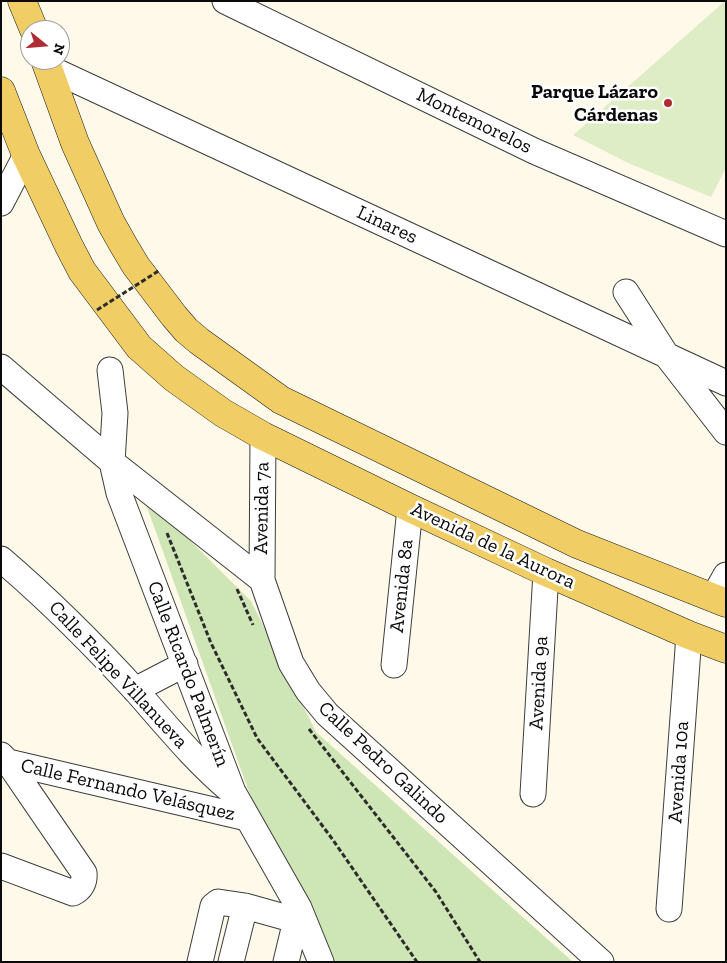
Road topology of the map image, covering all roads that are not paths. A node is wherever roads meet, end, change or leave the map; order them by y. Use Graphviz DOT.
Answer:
graph roads {
  1 [pos="22,1"];
  2 [pos="225,1"];
  3 [pos="30,20"];
  4 [pos="49,70"];
  5 [pos="61,70"];
  6 [pos="1,91"];
  7 [pos="26,155"];
  8 [pos="1,203"];
  9 [pos="726,234"];
  10 [pos="626,292"];
  11 [pos="667,356"];
  12 [pos="1,367"];
  13 [pos="110,370"];
  14 [pos="726,383"];
  15 [pos="726,432"];
  16 [pos="263,436"];
  17 [pos="112,462"];
  18 [pos="410,508"];
  19 [pos="1,559"];
  20 [pos="546,572"];
  21 [pos="262,580"];
  22 [pos="721,592"];
  23 [pos="689,635"];
  24 [pos="726,649"];
  25 [pos="185,664"];
  26 [pos="394,665"];
  27 [pos="135,690"];
  28 [pos="5,759"];
  29 [pos="233,792"];
  30 [pos="533,794"];
  31 [pos="247,818"];
  32 [pos="1,866"];
  33 [pos="245,906"];
  34 [pos="669,909"];
  35 [pos="297,914"];
  36 [pos="200,962"];
  37 [pos="232,962"];
  38 [pos="286,962"];
  39 [pos="321,962"];
  40 [pos="601,962"];
  1 -- 3 [label="main road"];
  2 -- 9 [label="street, Montemorelos"];
  4 -- 22 [label="main road, Avenida de la Aurora"];
  5 -- 11 [label="street, Linares"];
  6 -- 7 [label="main road, Avenida de la Aurora"];
  7 -- 8 [label="street"];
  7 -- 16 [label="main road, Avenida de la Aurora"];
  10 -- 11 [label="street"];
  11 -- 14 [label="street, Linares"];
  11 -- 15 [label="street"];
  12 -- 17 [label="street"];
  13 -- 17 [label="street, Calle Ricardo Palmerín"];
  16 -- 18 [label="main road, Avenida de la Aurora"];
  16 -- 21 [label="street, Avenida 7a"];
  17 -- 21 [label="street"];
  17 -- 25 [label="street, Calle Ricardo Palmerín"];
  18 -- 20 [label="main road, Avenida de la Aurora"];
  18 -- 26 [label="street, Avenida 8a"];
  19 -- 27 [label="street, Calle Felipe Villanueva"];
  20 -- 23 [label="main road, Avenida de la Aurora"];
  20 -- 30 [label="street, Avenida 9a"];
  21 -- 40 [label="street, Calle Pedro Galindo"];
  23 -- 24 [label="main road, Avenida de la Aurora"];
  23 -- 34 [label="street, Avenida 10a"];
  25 -- 27 [label="street"];
  25 -- 29 [label="street, Calle Ricardo Palmerín"];
  27 -- 29 [label="street, Calle Felipe Villanueva"];
  28 -- 31 [label="street, Calle Fernando Velásquez"];
  28 -- 32 [label="street"];
  29 -- 31 [label="street, Calle Ricardo Palmerín"];
  31 -- 35 [label="street, Calle Ricardo Palmerín"];
  33 -- 35 [label="street"];
  33 -- 36 [label="street"];
  33 -- 37 [label="street"];
  35 -- 38 [label="street"];
  35 -- 39 [label="street, Calle Ricardo Palmerín"];
}
